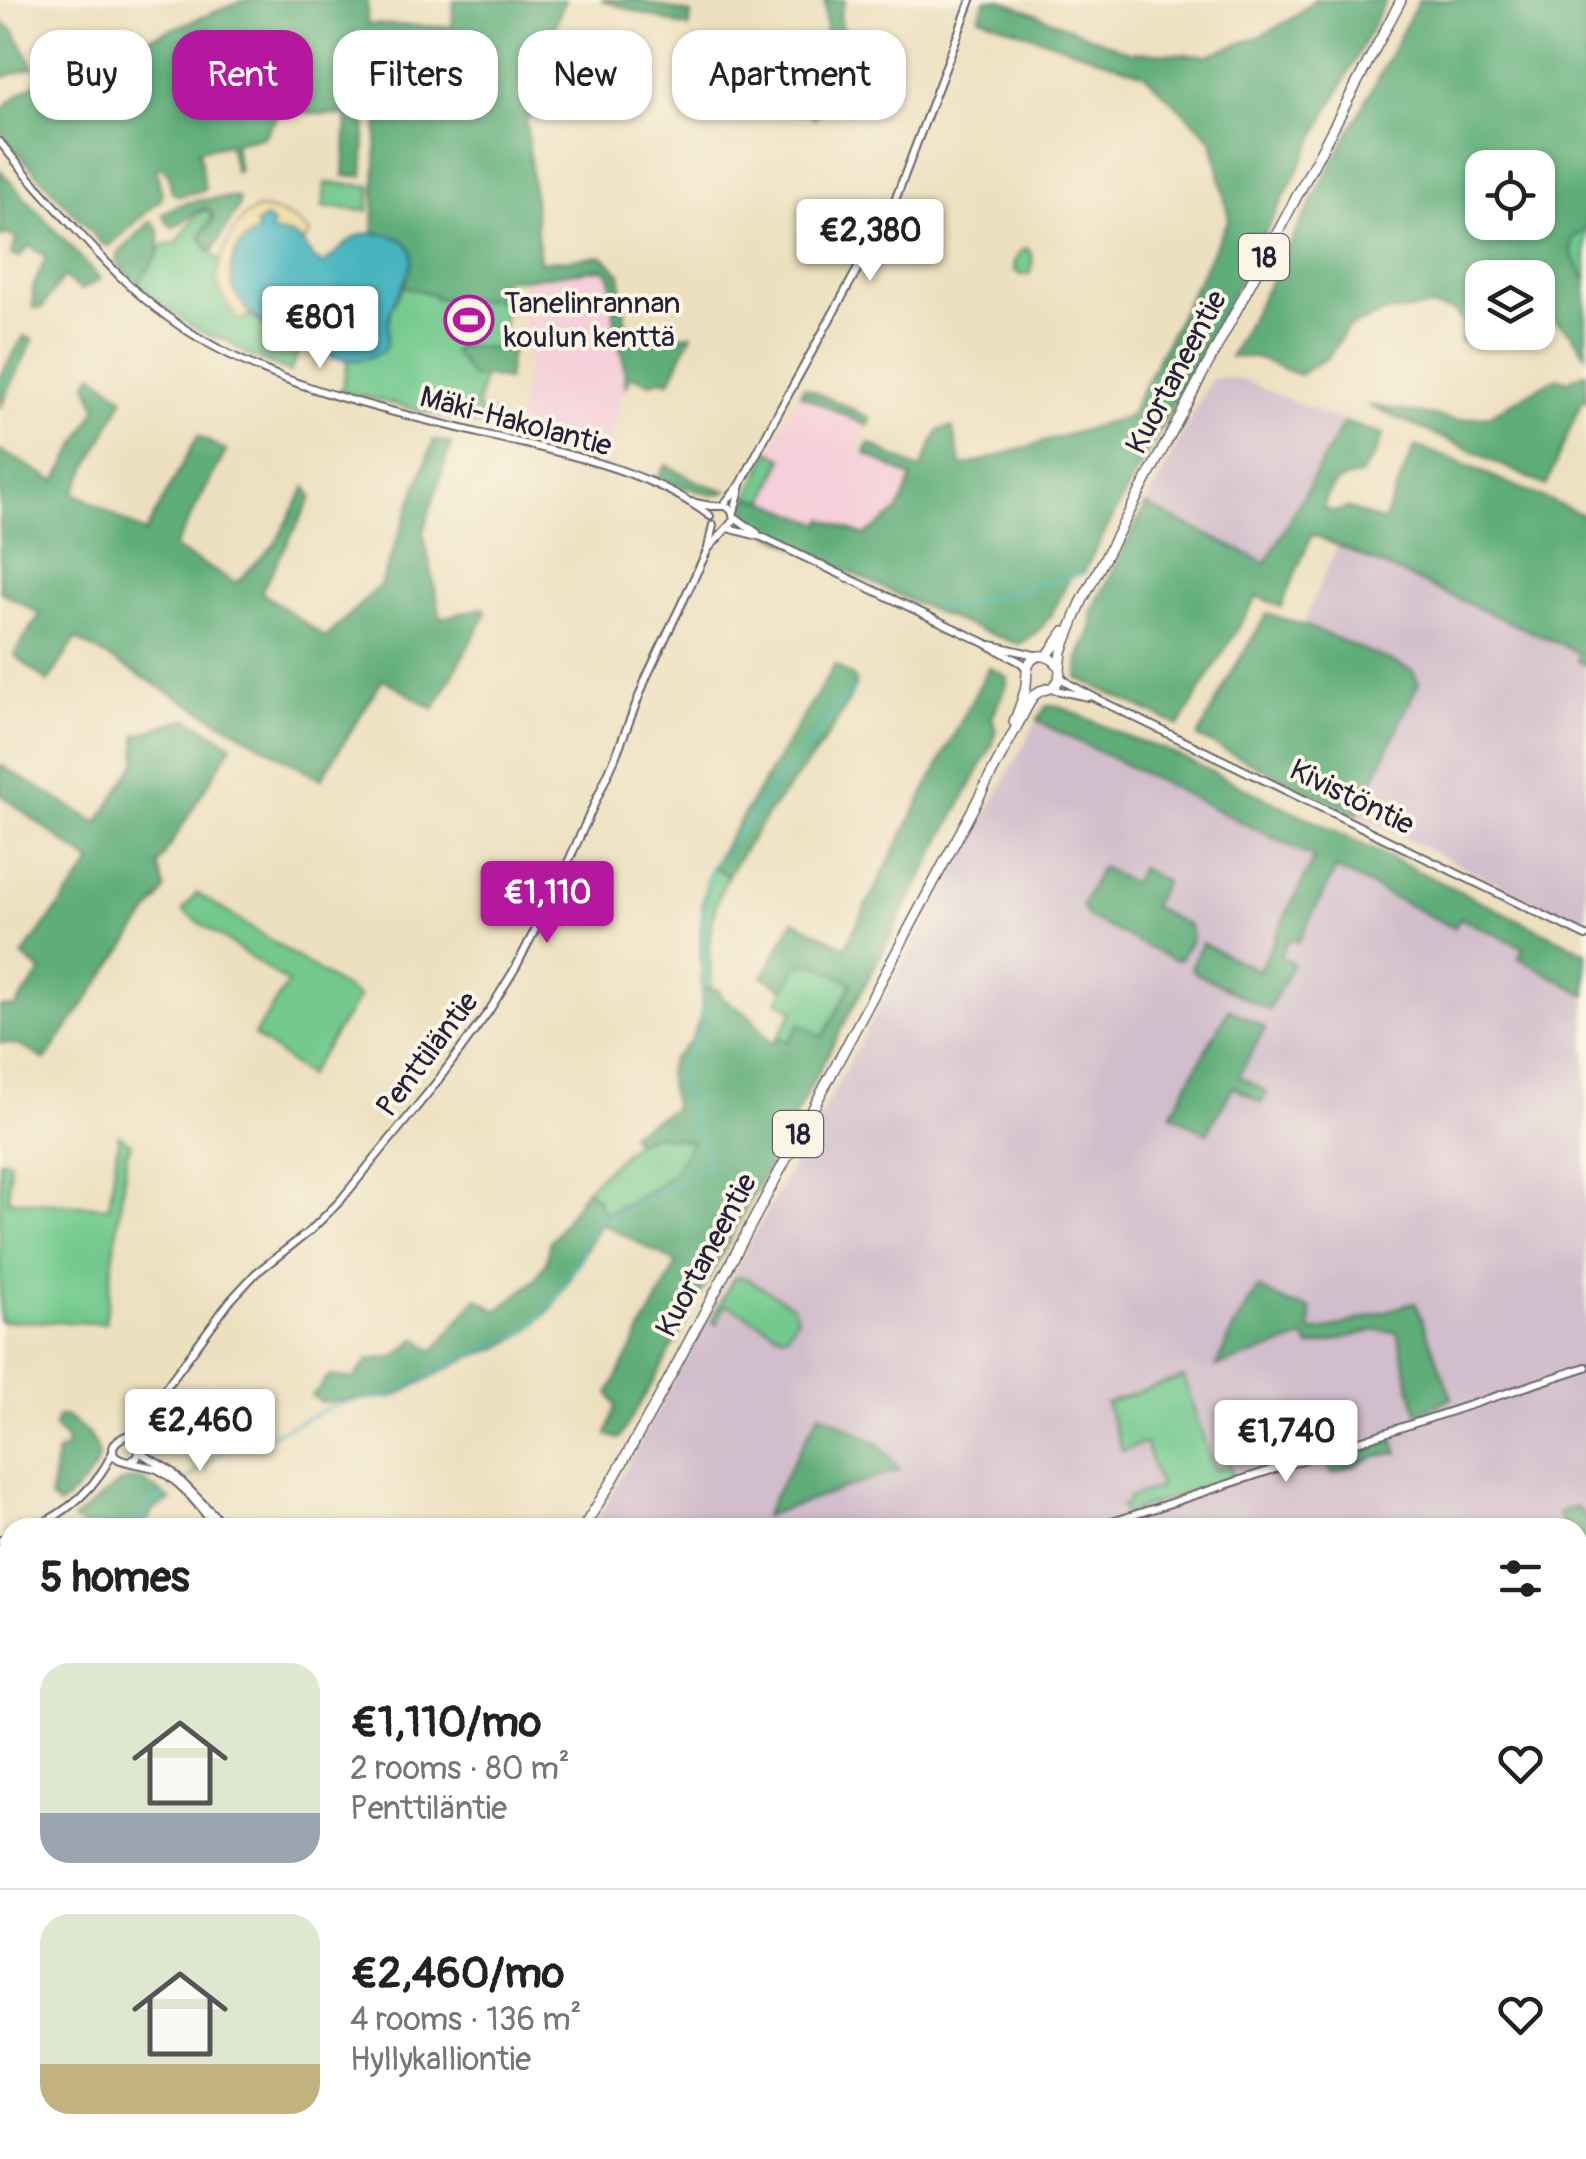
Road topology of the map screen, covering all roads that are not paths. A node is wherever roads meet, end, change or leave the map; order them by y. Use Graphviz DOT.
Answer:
graph roads {
  1 [pos="971,0"];
  2 [pos="1402,0"];
  3 [pos="0,142"];
  4 [pos="741,484"];
  5 [pos="690,502"];
  6 [pos="720,506"];
  7 [pos="734,515"];
  8 [pos="710,516"];
  9 [pos="713,525"];
  10 [pos="726,528"];
  11 [pos="762,536"];
  12 [pos="708,549"];
  13 [pos="1079,608"];
  14 [pos="984,643"];
  15 [pos="1043,656"];
  16 [pos="1060,672"];
  17 [pos="1028,673"];
  18 [pos="1046,689"];
  19 [pos="1099,700"];
  20 [pos="1009,739"];
  21 [pos="1586,936"];
  22 [pos="1586,1367"];
  23 [pos="144,1418"];
  24 [pos="128,1436"];
  25 [pos="139,1447"];
  26 [pos="113,1450"];
  27 [pos="126,1462"];
  28 [pos="102,1473"];
  29 [pos="54,1518"];
  30 [pos="208,1518"];
  31 [pos="217,1518"];
  32 [pos="589,1518"];
  33 [pos="1125,1518"];
  1 -- 4 [label="street"];
  2 -- 13 [label="highway, Kuortaneentie / 18"];
  3 -- 5 [label="street, Mäki-Hakolantie"];
  4 -- 6 [label="street"];
  4 -- 7 [label="street"];
  5 -- 6 [label="street, Mäki-Hakolantie"];
  5 -- 8 [label="street, Mäki-Hakolantie"];
  6 -- 7 [label="street"];
  6 -- 8 [label="street"];
  7 -- 10 [label="street"];
  7 -- 11 [label="street"];
  8 -- 9 [label="street"];
  9 -- 10 [label="street"];
  9 -- 12 [label="street, Penttiläntie"];
  10 -- 11 [label="street"];
  10 -- 12 [label="street, Penttiläntie"];
  11 -- 14 [label="street"];
  12 -- 23 [label="street, Penttiläntie"];
  13 -- 15 [label="highway, Kuortaneentie / 18"];
  13 -- 16 [label="highway, Kuortaneentie / 18"];
  14 -- 15 [label="street"];
  14 -- 17 [label="street"];
  15 -- 16 [label="highway"];
  15 -- 17 [label="highway, 18"];
  16 -- 18 [label="highway, 18"];
  16 -- 19 [label="street, Kivistöntie"];
  17 -- 18 [label="highway"];
  17 -- 20 [label="highway, Kuortaneentie / 18"];
  18 -- 19 [label="street, Kivistöntie"];
  18 -- 20 [label="highway, Kuortaneentie / 18"];
  19 -- 21 [label="street, Kivistöntie"];
  20 -- 32 [label="highway, Kuortaneentie / 18"];
  22 -- 33 [label="street"];
  23 -- 24 [label="street, Penttiläntie"];
  23 -- 25 [label="street, Penttiläntie"];
  24 -- 25 [label="street"];
  24 -- 26 [label="street"];
  25 -- 27 [label="street"];
  25 -- 31 [label="street"];
  26 -- 27 [label="street"];
  26 -- 28 [label="street"];
  27 -- 28 [label="street"];
  27 -- 30 [label="street"];
  28 -- 29 [label="street"];
}
